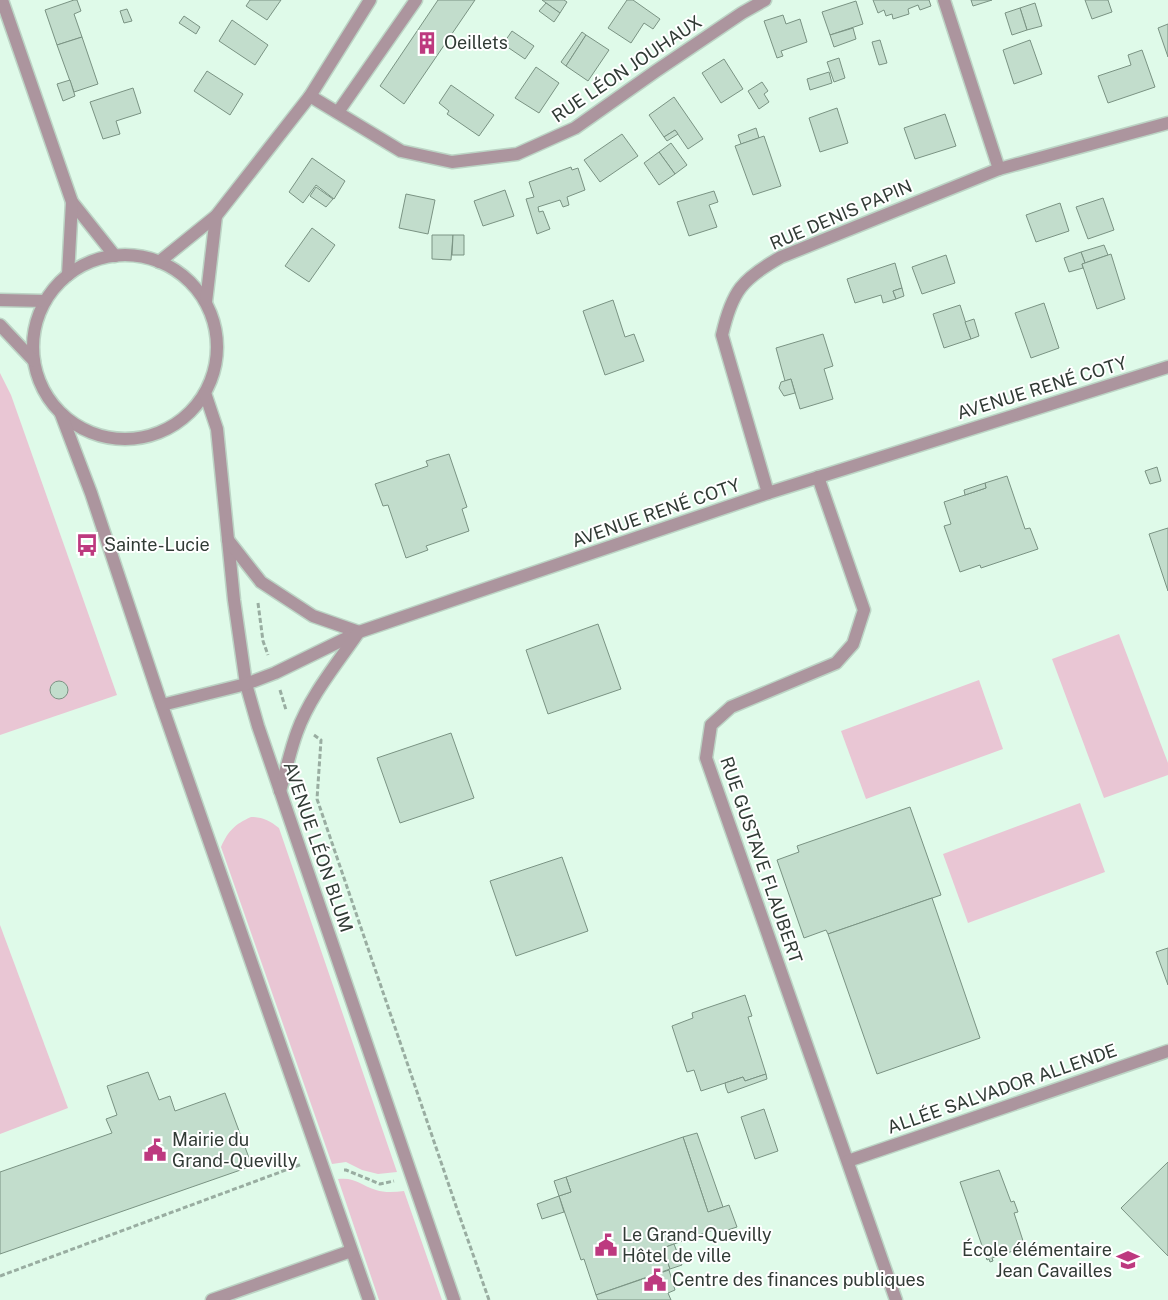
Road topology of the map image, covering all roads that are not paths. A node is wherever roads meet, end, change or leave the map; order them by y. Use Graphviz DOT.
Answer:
graph roads {
  1 [pos="2,0"];
  2 [pos="416,0"];
  3 [pos="765,0"];
  4 [pos="944,0"];
  5 [pos="366,2"];
  6 [pos="310,96"];
  7 [pos="338,112"];
  8 [pos="1168,123"];
  9 [pos="999,169"];
  10 [pos="72,202"];
  11 [pos="216,216"];
  12 [pos="115,256"];
  13 [pos="159,262"];
  14 [pos="68,275"];
  15 [pos="0,300"];
  16 [pos="45,301"];
  17 [pos="206,302"];
  18 [pos="0,325"];
  19 [pos="34,361"];
  20 [pos="1168,367"];
  21 [pos="205,393"];
  22 [pos="61,414"];
  23 [pos="818,477"];
  24 [pos="768,493"];
  25 [pos="228,540"];
  26 [pos="359,632"];
  27 [pos="246,684"];
  28 [pos="162,706"];
  29 [pos="280,791"];
  30 [pos="1168,1050"];
  31 [pos="848,1161"];
  32 [pos="351,1251"];
  33 [pos="212,1300"];
  34 [pos="368,1300"];
  35 [pos="454,1300"];
  36 [pos="896,1300"];
  1 -- 10 [label="street"];
  2 -- 7 [label="street"];
  3 -- 7 [label="street, RUE LÉON JOUHAUX"];
  4 -- 9 [label="street"];
  5 -- 6 [label="street"];
  6 -- 7 [label="street, RUE LÉON JOUHAUX"];
  6 -- 11 [label="street"];
  8 -- 9 [label="street, RUE DENIS PAPIN"];
  9 -- 24 [label="street, RUE DENIS PAPIN"];
  10 -- 12 [label="street"];
  10 -- 14 [label="street"];
  11 -- 13 [label="street"];
  11 -- 17 [label="street"];
  12 -- 13 [label="street"];
  12 -- 14 [label="street"];
  13 -- 17 [label="street"];
  14 -- 16 [label="street"];
  15 -- 16 [label="street"];
  16 -- 19 [label="street"];
  17 -- 21 [label="street"];
  18 -- 19 [label="street"];
  19 -- 22 [label="street"];
  20 -- 23 [label="street, AVENUE RENÉ COTY"];
  21 -- 22 [label="street"];
  21 -- 25 [label="street, AVENUE LÉON BLUM"];
  22 -- 28 [label="street"];
  23 -- 24 [label="street, AVENUE RENÉ COTY"];
  23 -- 31 [label="street, RUE GUSTAVE FLAUBERT"];
  24 -- 26 [label="street, AVENUE RENÉ COTY"];
  25 -- 26 [label="street"];
  25 -- 27 [label="street, AVENUE LÉON BLUM"];
  26 -- 27 [label="street, AVENUE RENÉ COTY"];
  26 -- 29 [label="street"];
  27 -- 28 [label="street, AVENUE RENÉ COTY"];
  27 -- 29 [label="street, AVENUE LÉON BLUM"];
  28 -- 32 [label="street"];
  29 -- 35 [label="street, AVENUE LÉON BLUM"];
  30 -- 31 [label="street, ALLÉE SALVADOR ALLENDE"];
  31 -- 36 [label="street, RUE GUSTAVE FLAUBERT"];
  32 -- 33 [label="street"];
  32 -- 34 [label="street"];
}
